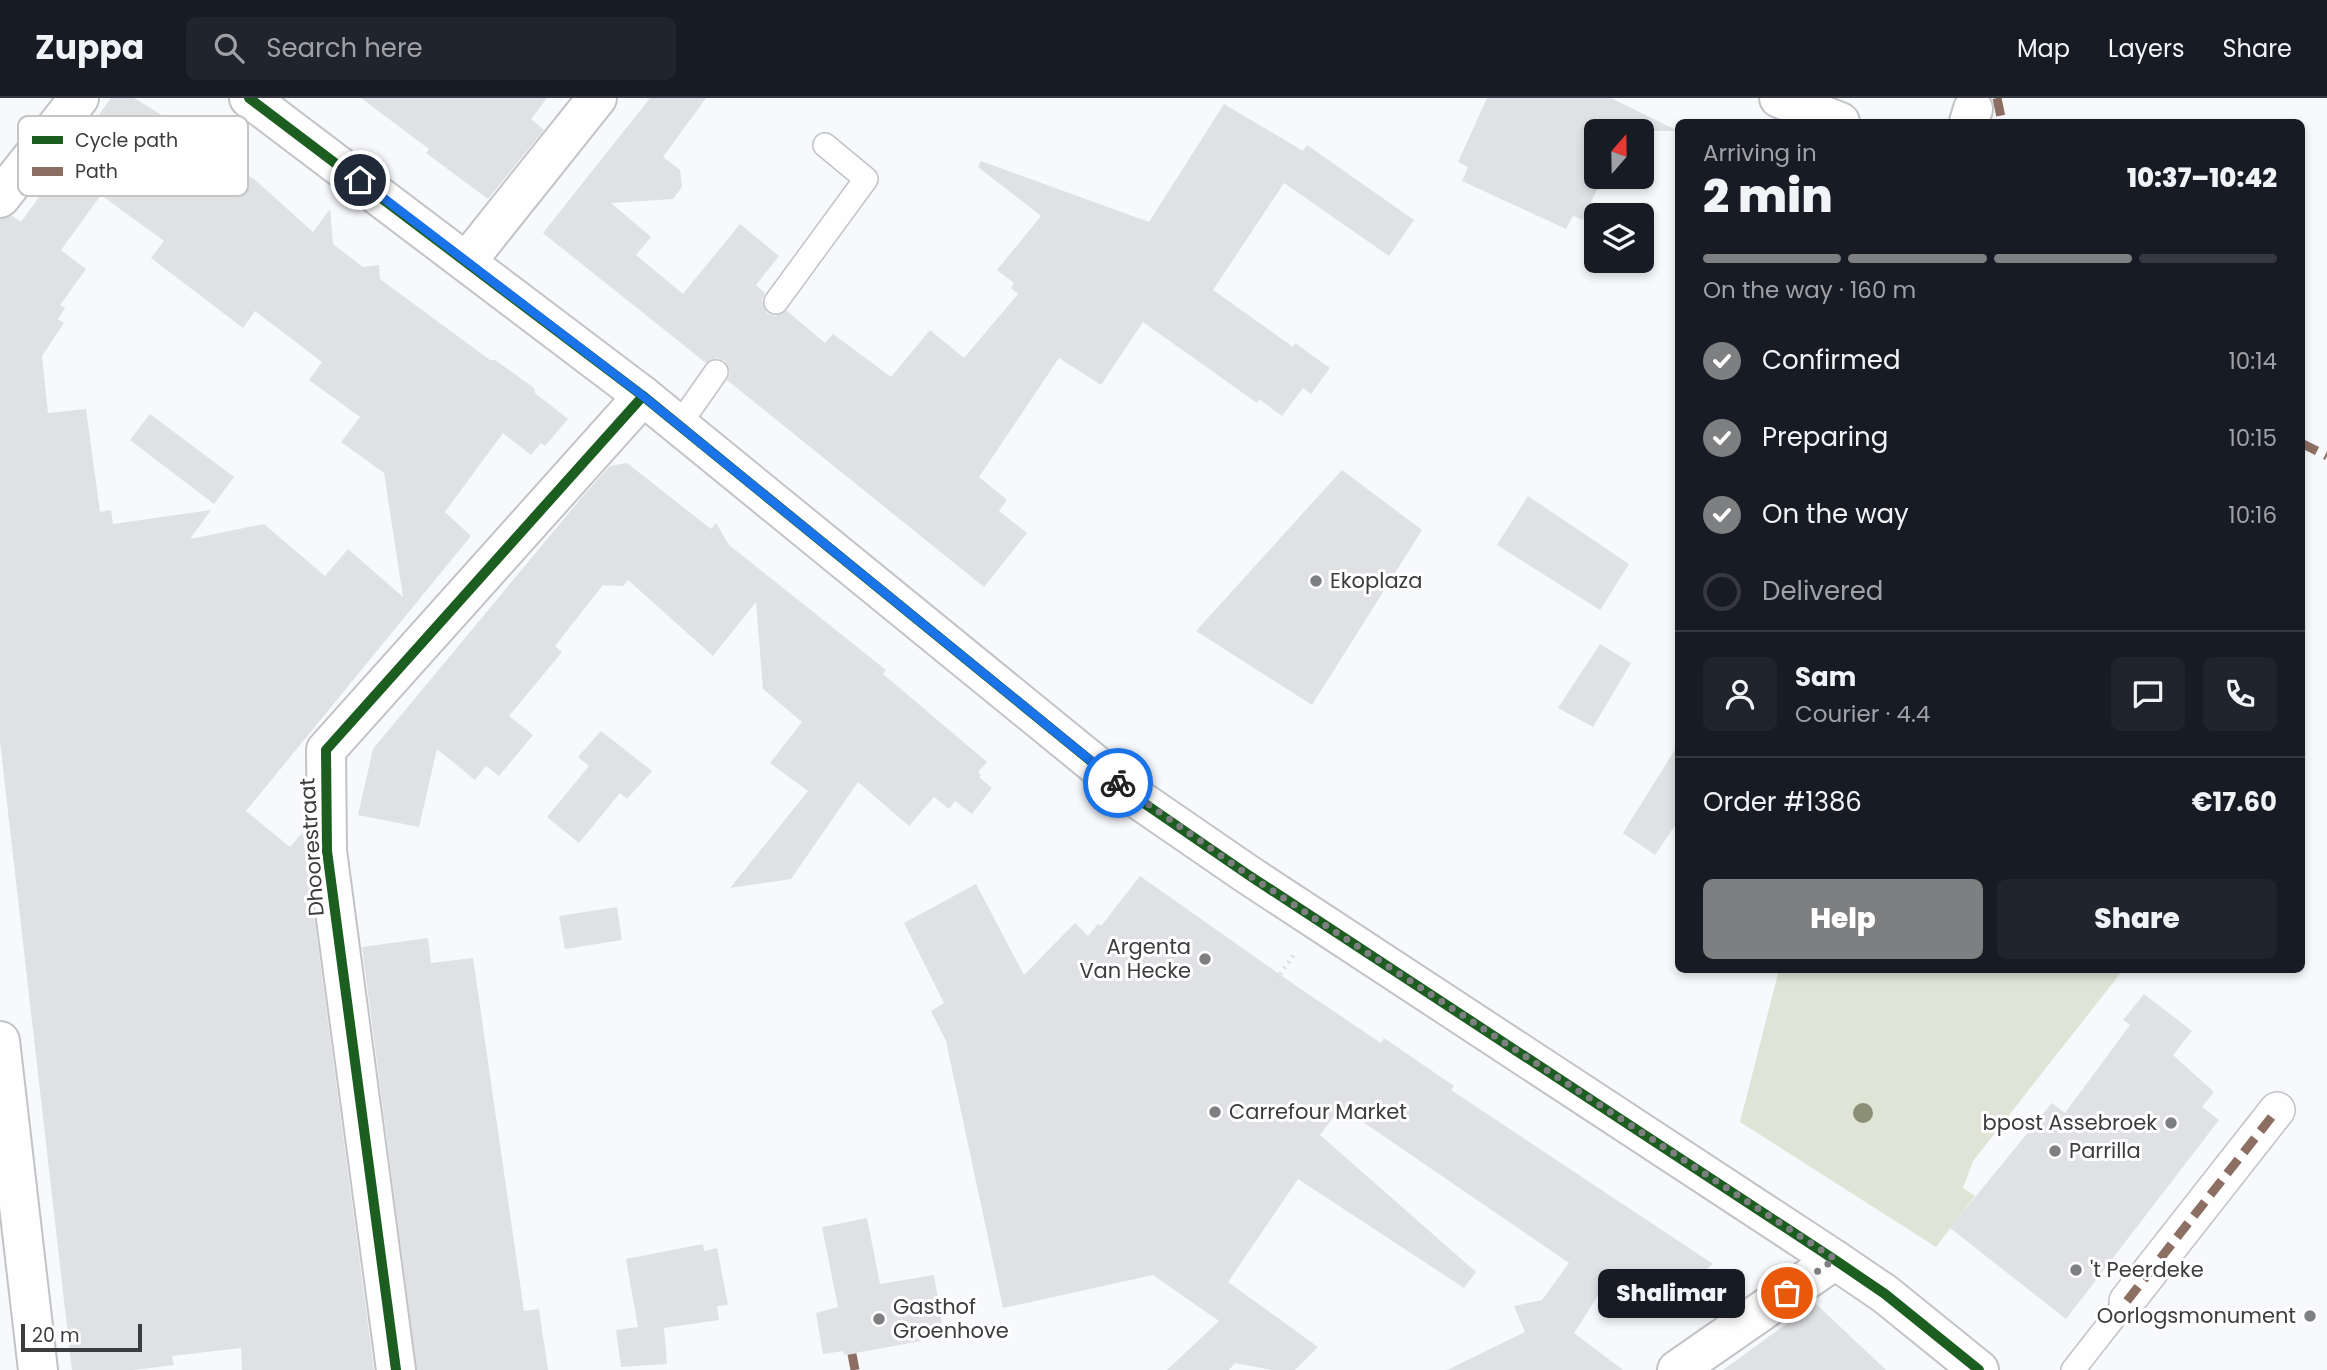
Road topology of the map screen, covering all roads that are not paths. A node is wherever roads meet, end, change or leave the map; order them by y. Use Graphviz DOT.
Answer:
graph roads {
  1 [pos="79,98"];
  2 [pos="250,98"];
  3 [pos="597,98"];
  4 [pos="1779,98"];
  5 [pos="65,116"];
  6 [pos="1832,119"];
  7 [pos="825,145"];
  8 [pos="18,175"];
  9 [pos="0,198"];
  10 [pos="467,261"];
  11 [pos="776,302"];
  12 [pos="716,372"];
  13 [pos="643,396"];
  14 [pos="679,425"];
  15 [pos="0,1041"];
  16 [pos="2277,1110"];
  17 [pos="1835,1259"];
  18 [pos="2127,1301"];
  19 [pos="38,1370"];
  20 [pos="396,1370"];
  21 [pos="1677,1370"];
  22 [pos="1979,1370"];
  23 [pos="2073,1370"];
  1 -- 5 [label="main road"];
  2 -- 10 [label="main road"];
  3 -- 10 [label="main road"];
  4 -- 6 [label="main road"];
  7 -- 11 [label="lane"];
  8 -- 9 [label="main road"];
  10 -- 13 [label="main road"];
  12 -- 14 [label="lane"];
  13 -- 14 [label="main road"];
  13 -- 20 [label="main road, Dhoorestraat"];
  14 -- 17 [label="main road"];
  15 -- 19 [label="main road"];
  16 -- 18 [label="street"];
  17 -- 21 [label="main road"];
  17 -- 22 [label="main road"];
  18 -- 23 [label="lane"];
}
